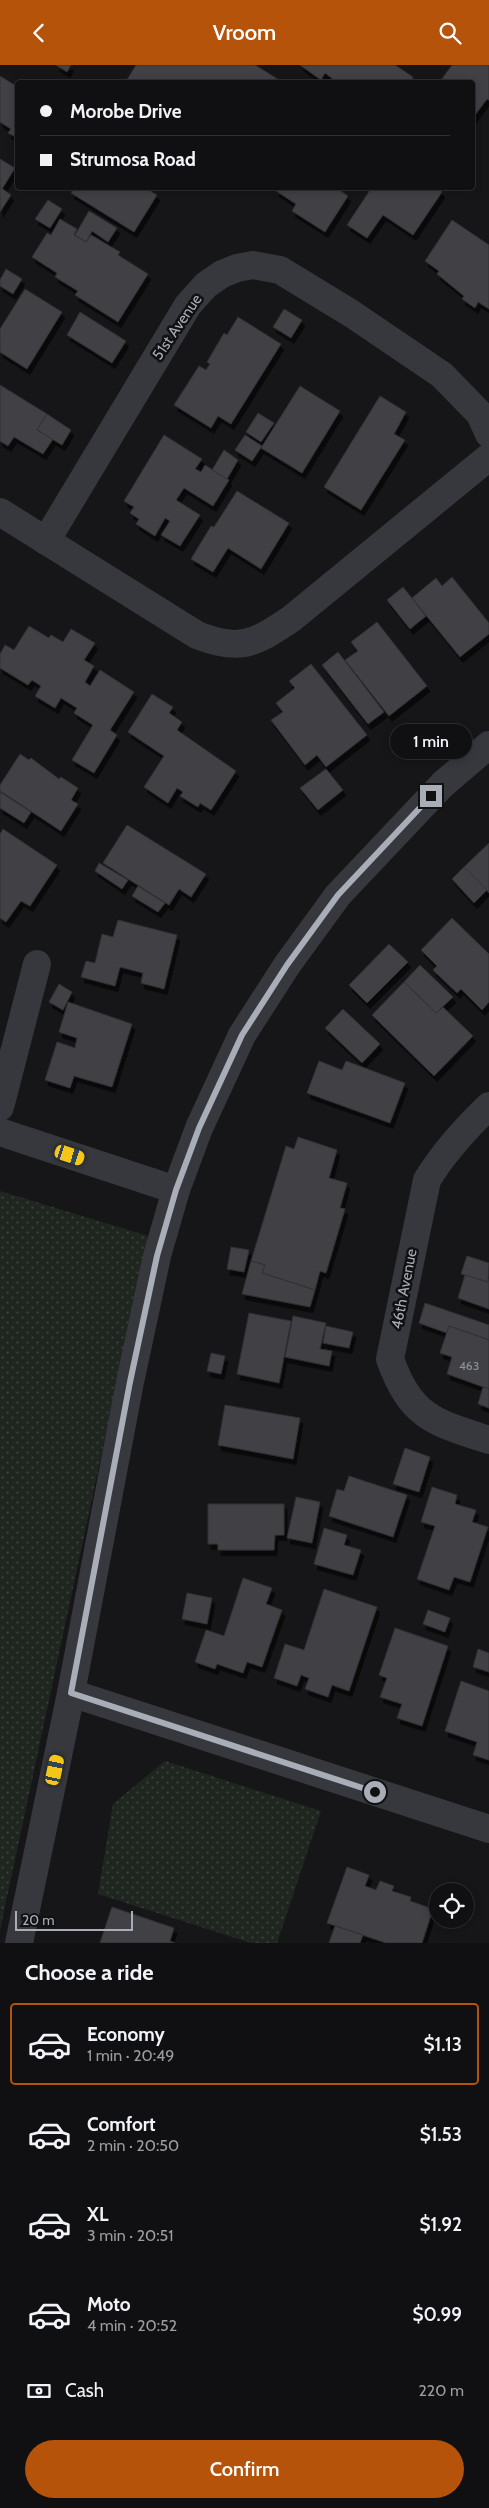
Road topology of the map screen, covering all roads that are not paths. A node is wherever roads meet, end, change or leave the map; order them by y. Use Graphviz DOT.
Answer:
graph roads {
  1 [pos="489,434"];
  2 [pos="489,449"];
  3 [pos="489,457"];
  4 [pos="0,513"];
  5 [pos="46,541"];
  6 [pos="489,745"];
  7 [pos="37,964"];
  8 [pos="489,1106"];
  9 [pos="0,1107"];
  10 [pos="0,1132"];
  11 [pos="176,1190"];
  12 [pos="489,1440"];
  13 [pos="71,1693"];
  14 [pos="489,1829"];
  15 [pos="19,1943"];
  1 -- 5 [label="street, 51st Avenue"];
  2 -- 3 [label="street"];
  3 -- 5 [label="street"];
  4 -- 5 [label="street"];
  6 -- 11 [label="street"];
  7 -- 9 [label="street"];
  8 -- 12 [label="street, 46th Avenue"];
  10 -- 11 [label="street"];
  11 -- 13 [label="street"];
  13 -- 14 [label="street"];
  13 -- 15 [label="street"];
}
